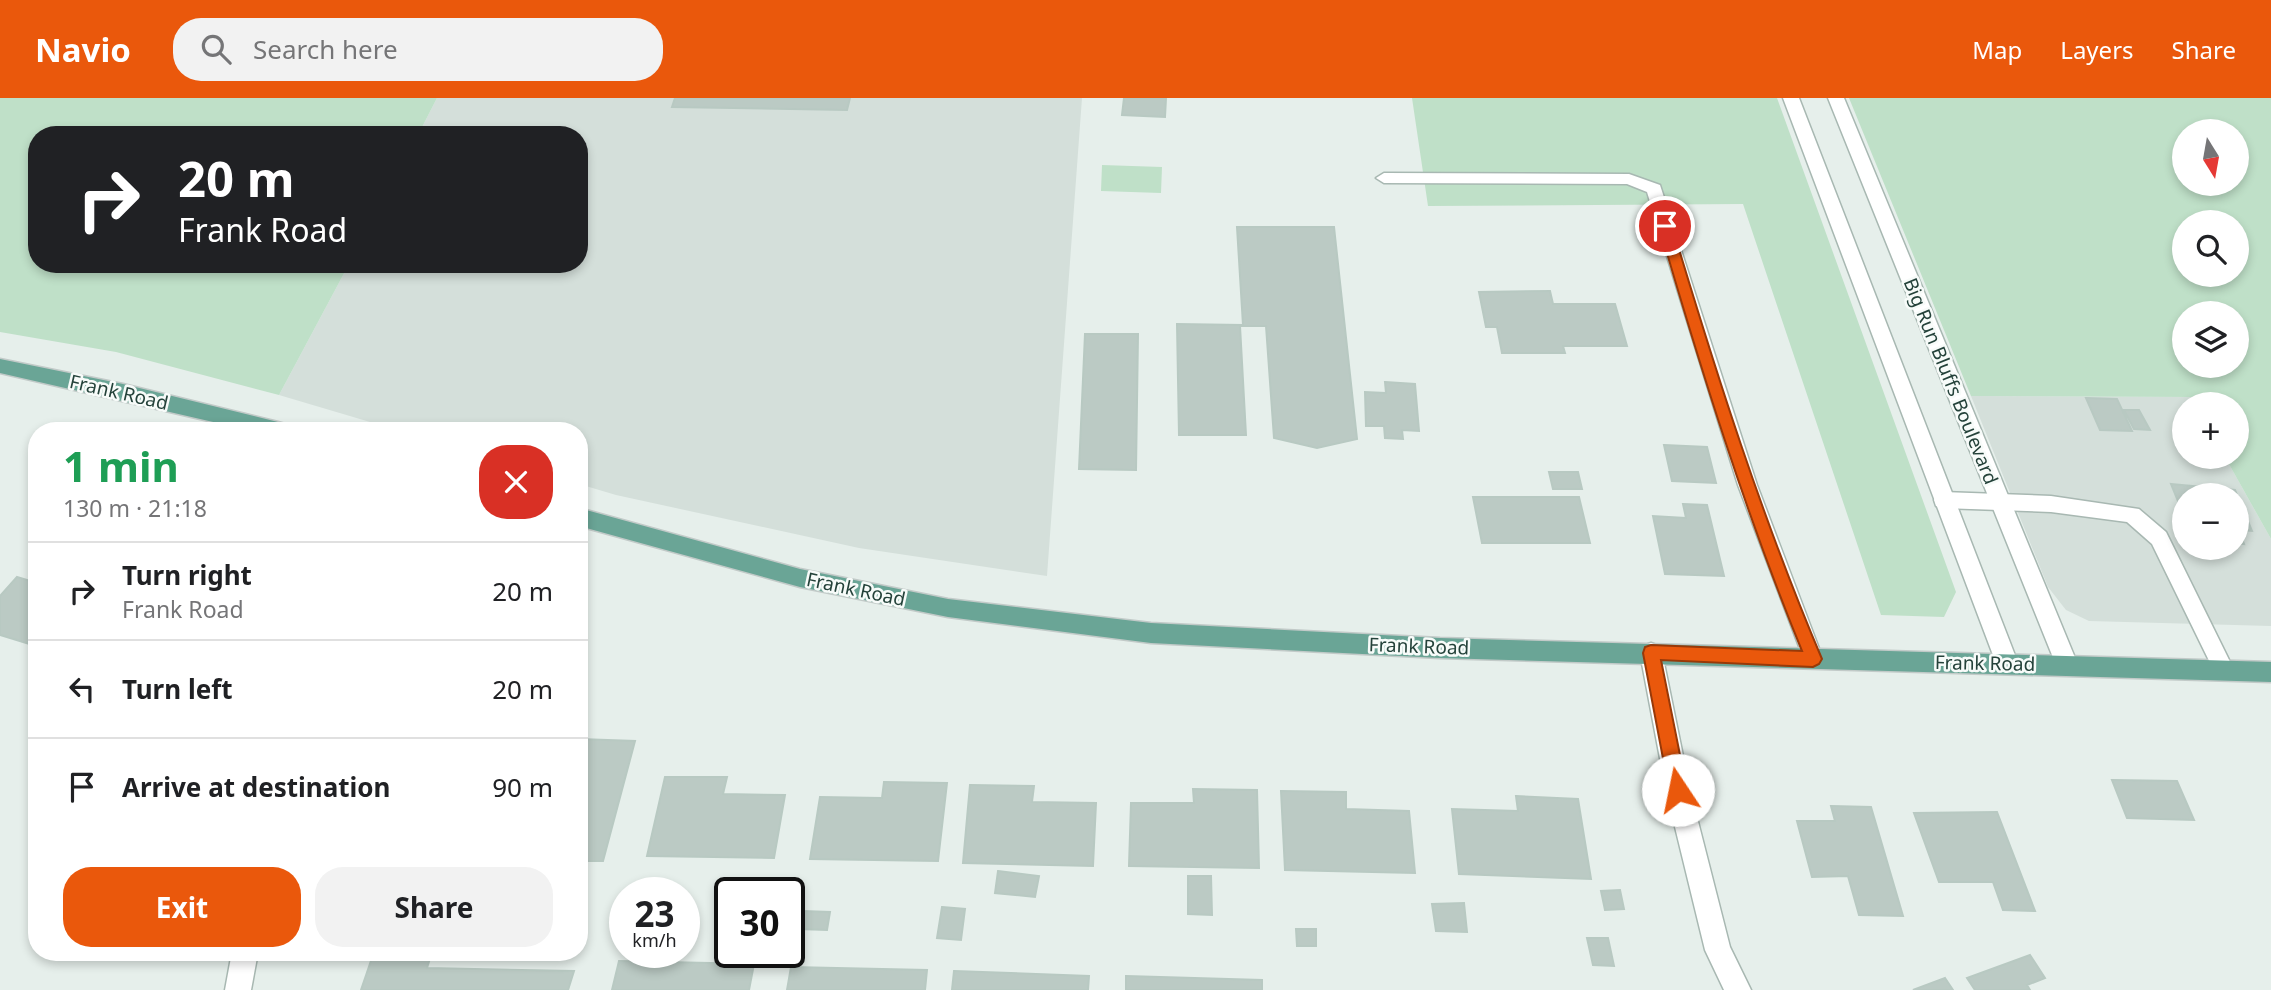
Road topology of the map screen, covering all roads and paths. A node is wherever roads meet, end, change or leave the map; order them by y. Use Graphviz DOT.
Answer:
graph roads {
  1 [pos="1791,98"];
  2 [pos="1836,98"];
  3 [pos="1384,178"];
  4 [pos="0,366"];
  5 [pos="245,422"];
  6 [pos="1943,500"];
  7 [pos="2000,502"];
  8 [pos="588,519"];
  9 [pos="1651,653"];
  10 [pos="1813,659"];
  11 [pos="2007,663"];
  12 [pos="2067,665"];
  13 [pos="2224,670"];
  14 [pos="2271,672"];
  15 [pos="244,961"];
  16 [pos="239,990"];
  17 [pos="1738,990"];
  1 -- 6 [label="street"];
  2 -- 7 [label="street, Big Run Bluffs Boulevard"];
  3 -- 10 [label="lane"];
  4 -- 5 [label="main road, Frank Road"];
  6 -- 7 [label="lane"];
  6 -- 11 [label="street"];
  7 -- 12 [label="street, Big Run Bluffs Boulevard"];
  7 -- 13 [label="lane"];
  8 -- 9 [label="main road, Frank Road"];
  9 -- 10 [label="main road, Frank Road"];
  9 -- 17 [label="street"];
  10 -- 11 [label="main road, Frank Road"];
  11 -- 12 [label="main road, Frank Road"];
  12 -- 13 [label="main road, Frank Road"];
  13 -- 14 [label="main road, Frank Road"];
  15 -- 16 [label="street"];
}
